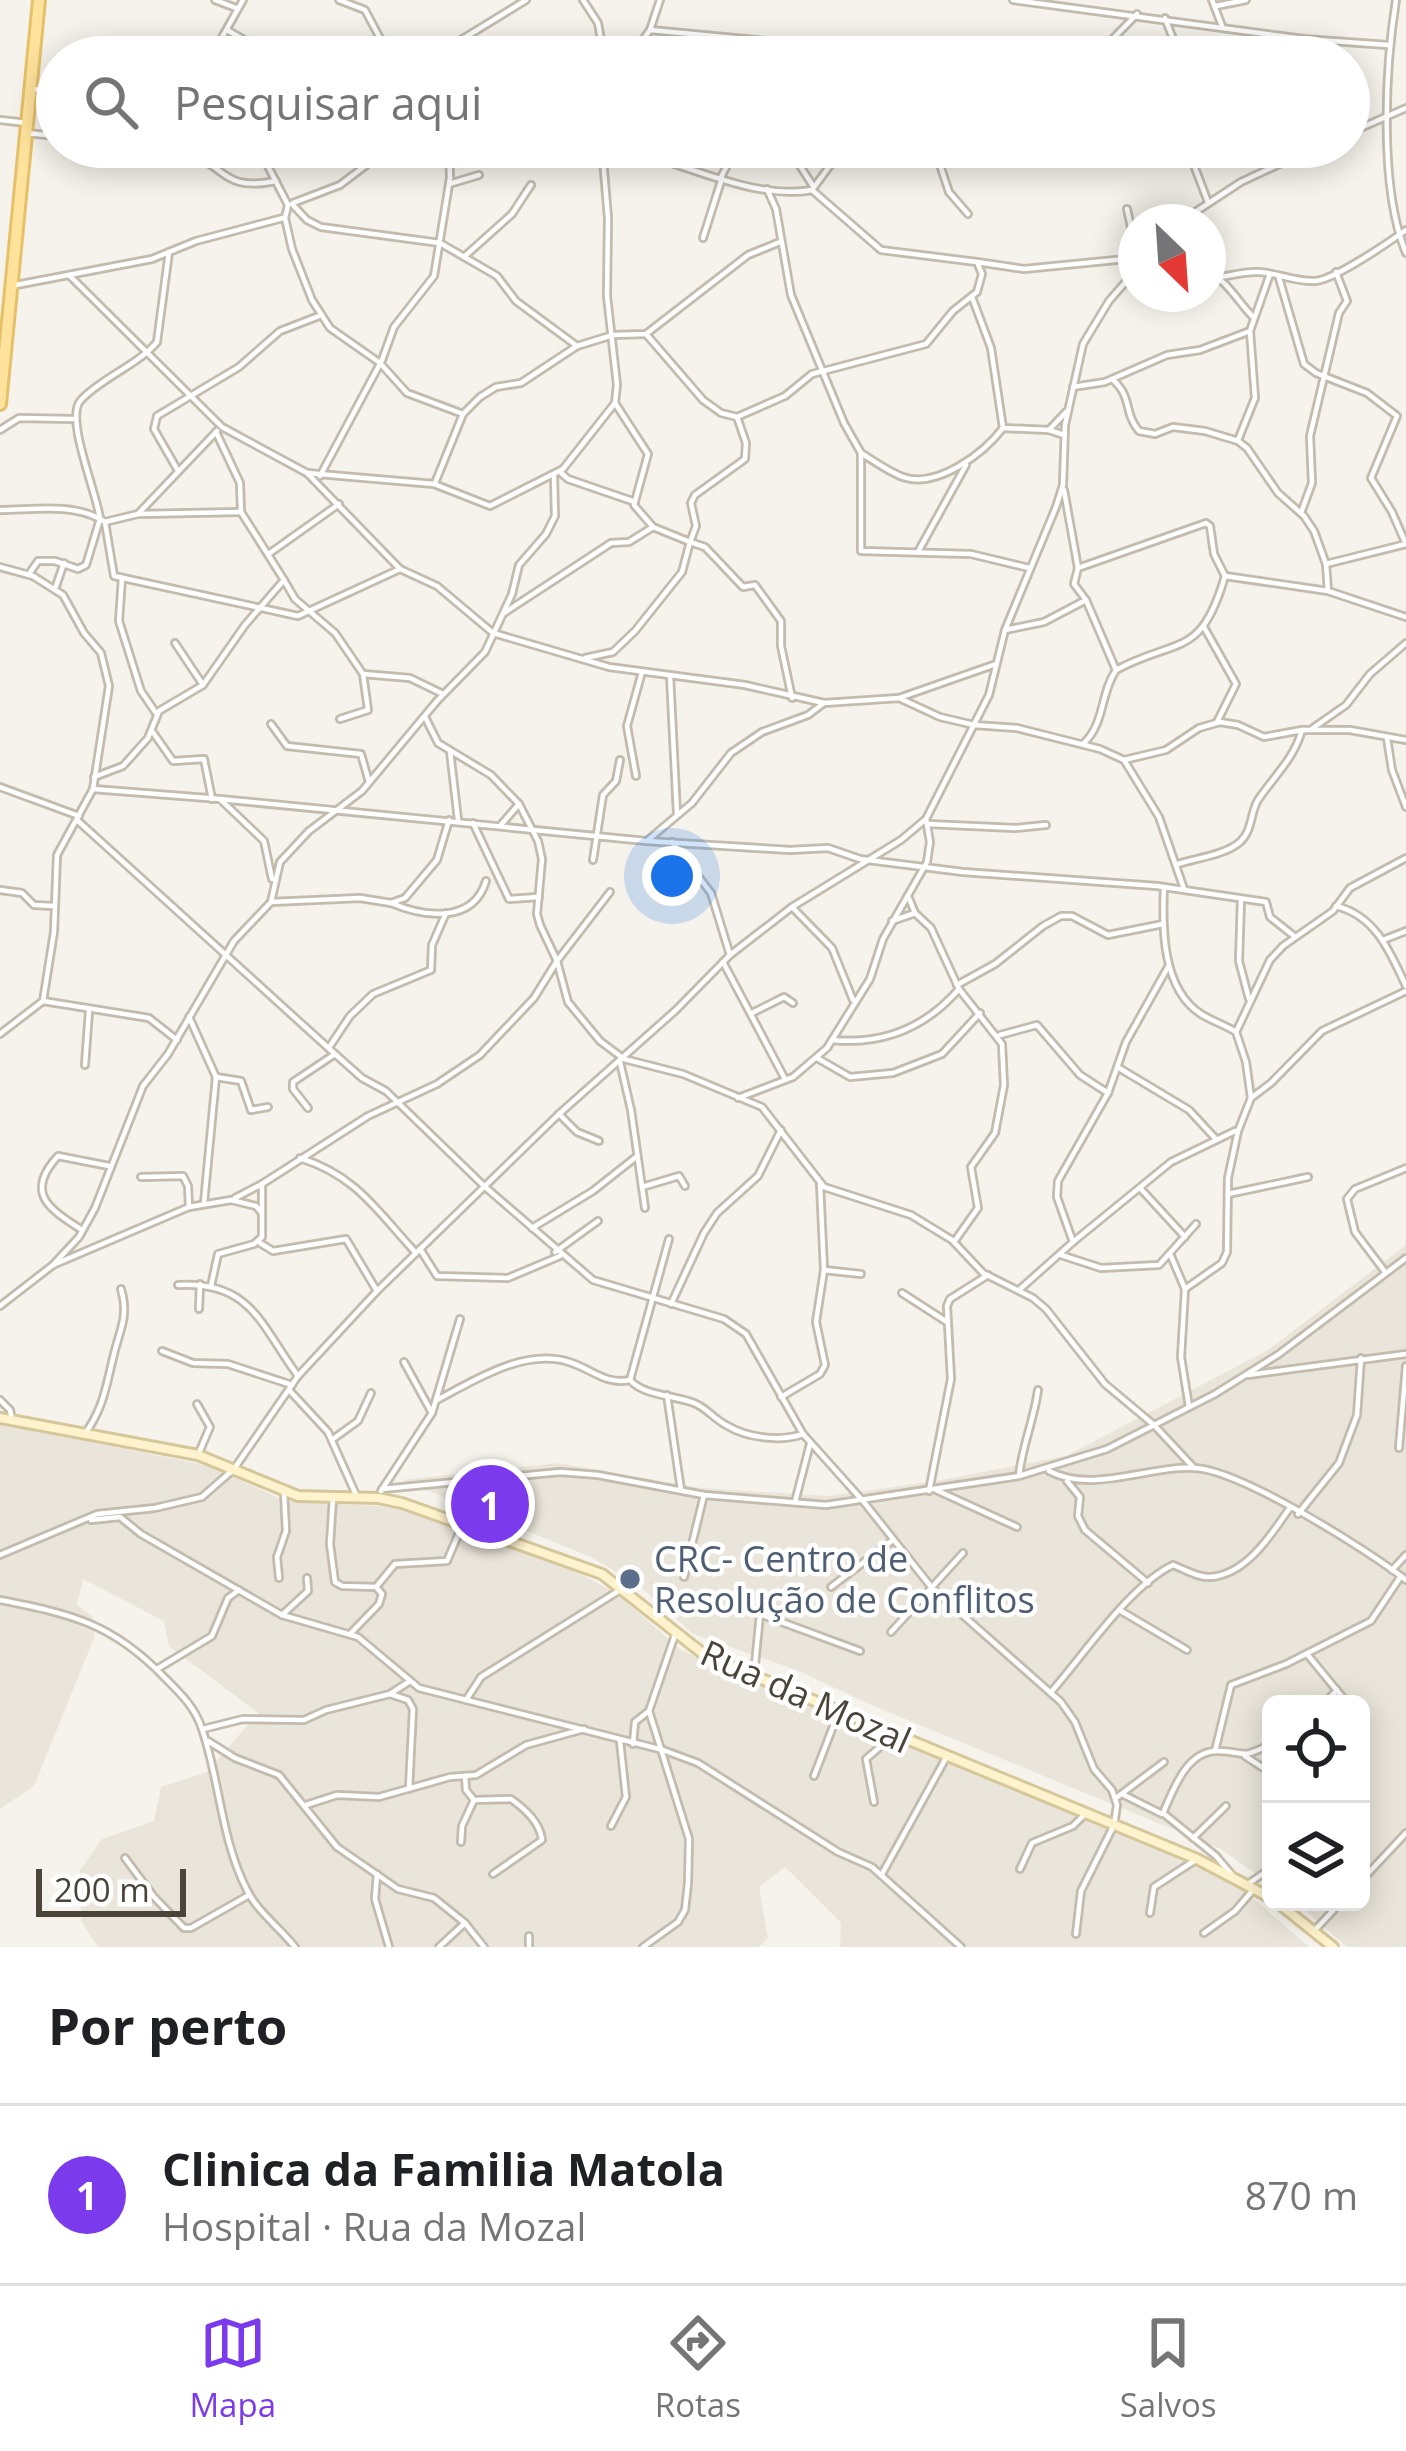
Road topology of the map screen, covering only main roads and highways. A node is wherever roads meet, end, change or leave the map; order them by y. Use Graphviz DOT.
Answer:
graph roads {
  1 [pos="39,0"];
  2 [pos="0,404"];
  3 [pos="0,1418"];
  4 [pos="1262,1893"];
  5 [pos="1289,1911"];
  6 [pos="1333,1947"];
  1 -- 2 [label="main road"];
  3 -- 4 [label="main road, Rua da Mozal"];
  5 -- 6 [label="main road, Rua da Mozal"];
}
